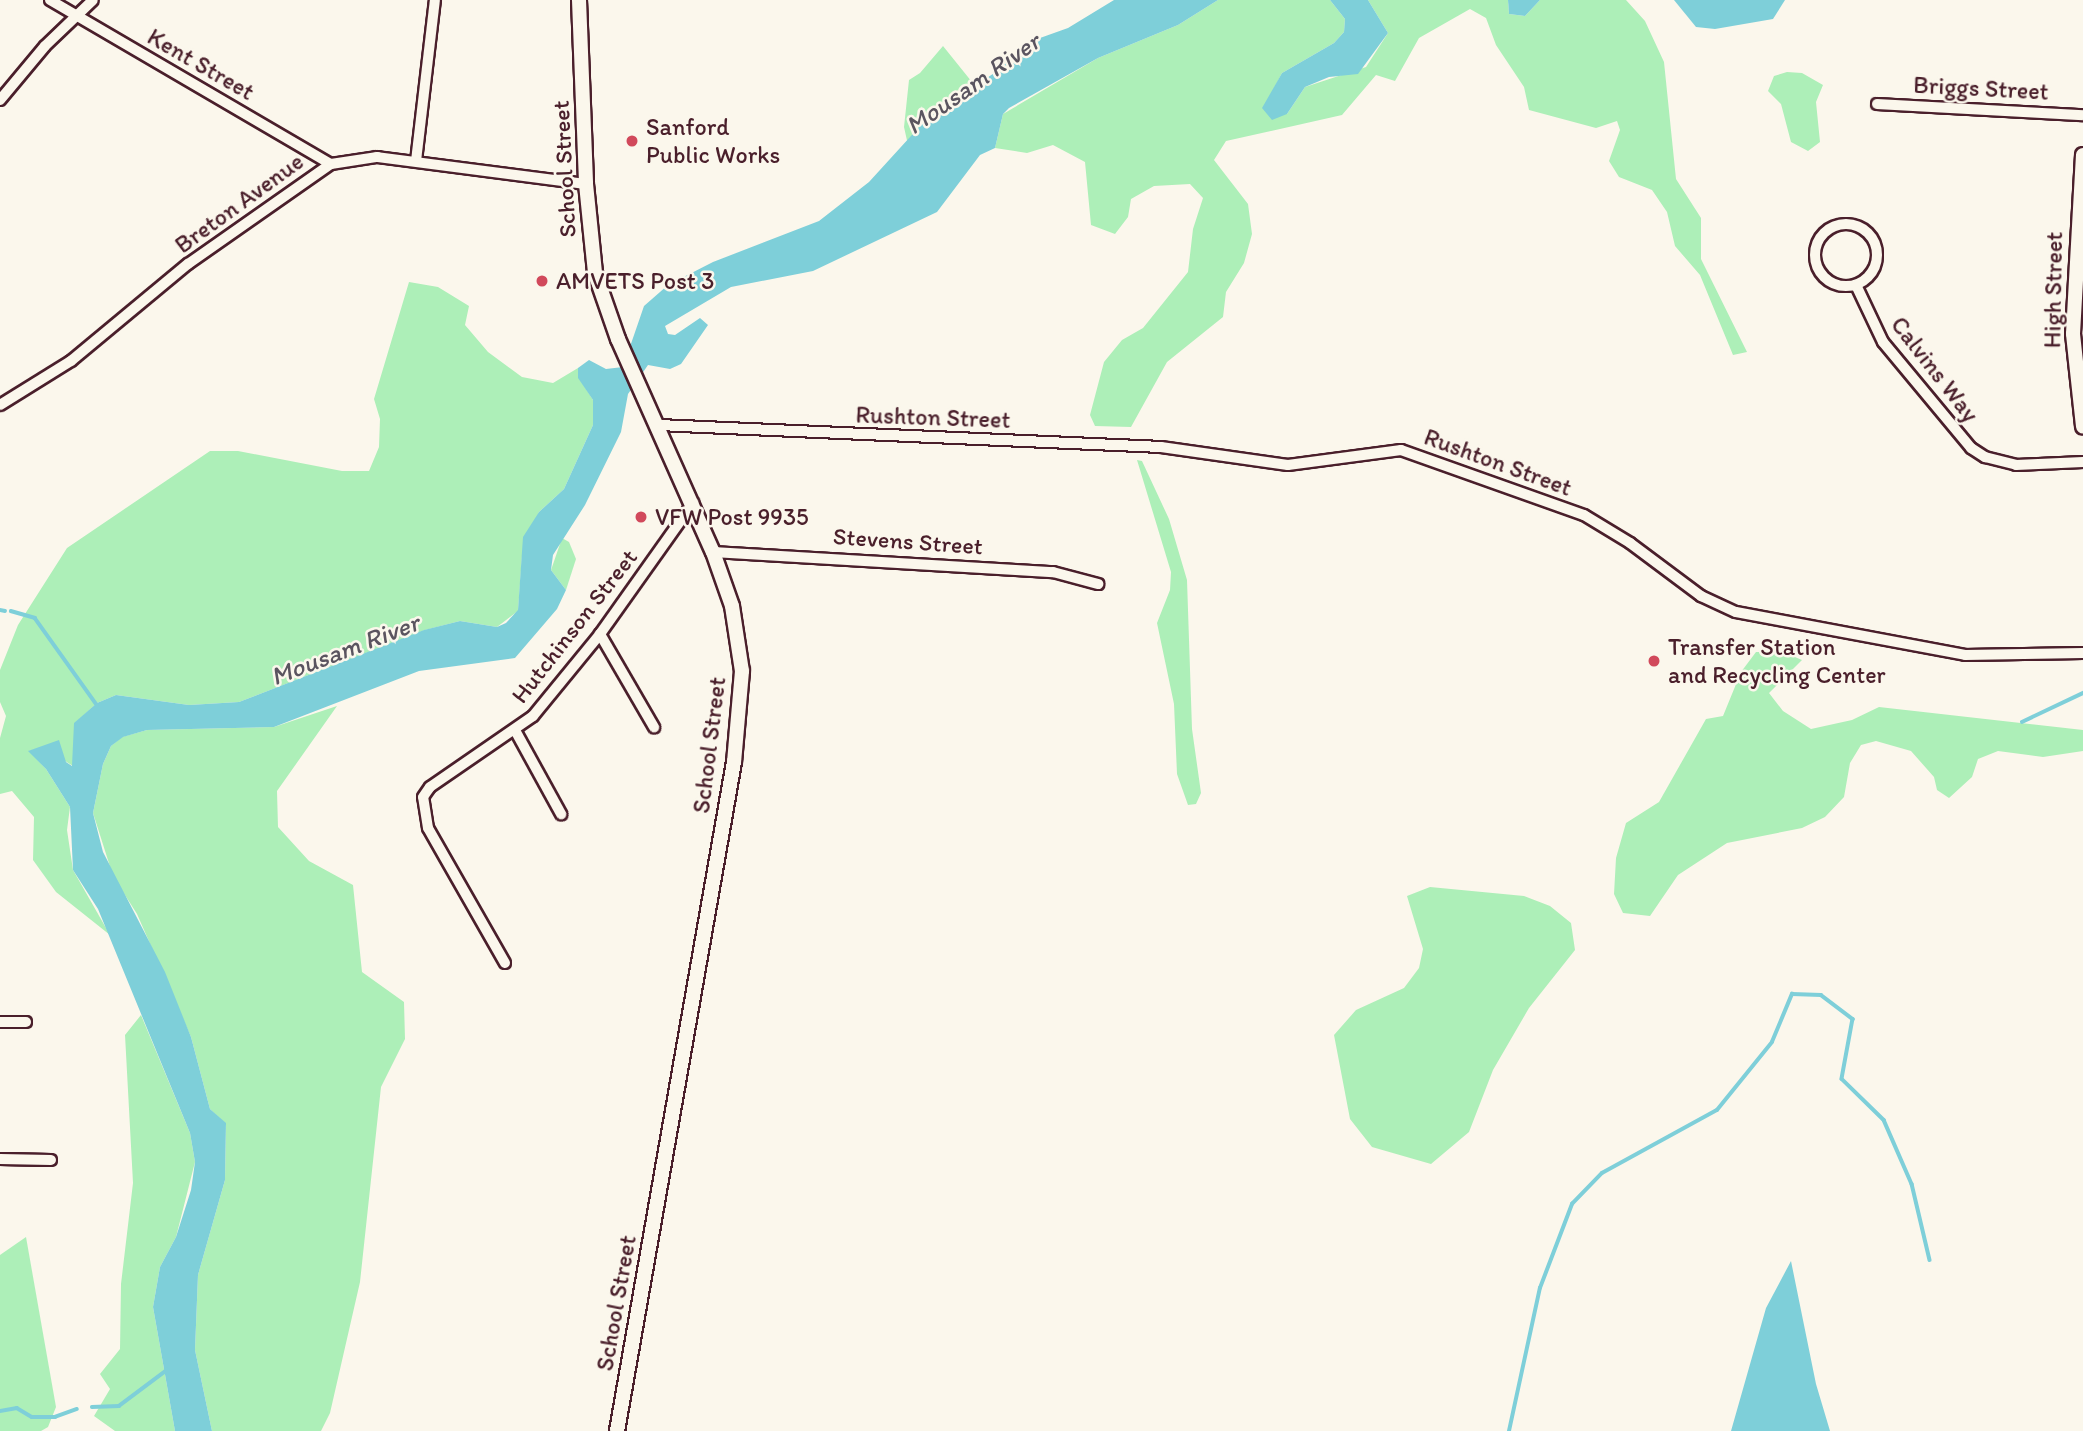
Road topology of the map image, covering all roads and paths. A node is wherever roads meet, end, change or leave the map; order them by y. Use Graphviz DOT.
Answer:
graph roads {
  1 [pos="50,0"];
  2 [pos="93,0"];
  3 [pos="435,0"];
  4 [pos="579,0"];
  5 [pos="76,16"];
  6 [pos="0,100"];
  7 [pos="1877,104"];
  8 [pos="2083,115"];
  9 [pos="2083,155"];
  10 [pos="416,161"];
  11 [pos="331,164"];
  12 [pos="586,184"];
  13 [pos="1856,285"];
  14 [pos="0,405"];
  15 [pos="658,425"];
  16 [pos="2083,426"];
  17 [pos="2083,462"];
  18 [pos="693,503"];
  19 [pos="713,552"];
  20 [pos="1098,584"];
  21 [pos="600,634"];
  22 [pos="2083,653"];
  23 [pos="654,727"];
  24 [pos="516,732"];
  25 [pos="561,814"];
  26 [pos="505,962"];
  27 [pos="0,1022"];
  28 [pos="26,1022"];
  29 [pos="0,1159"];
  30 [pos="51,1160"];
  31 [pos="617,1431"];
  1 -- 5 [label="street, Kent Street"];
  2 -- 5 [label="street"];
  3 -- 10 [label="street"];
  4 -- 12 [label="street, School Street"];
  5 -- 6 [label="street"];
  5 -- 11 [label="street, Kent Street"];
  7 -- 8 [label="street, Briggs Street"];
  9 -- 16 [label="street, High Street"];
  10 -- 11 [label="street, Breton Avenue"];
  10 -- 12 [label="street, Breton Avenue"];
  11 -- 14 [label="street, Breton Avenue"];
  12 -- 15 [label="street, School Street"];
  13 -- 13 [label="street"];
  13 -- 17 [label="street, Calvins Way"];
  15 -- 18 [label="street, School Street"];
  15 -- 22 [label="street, Rushton Street"];
  18 -- 19 [label="street, School Street"];
  18 -- 21 [label="street, Hutchinson Street"];
  19 -- 20 [label="street, Stevens Street"];
  19 -- 31 [label="street, School Street"];
  21 -- 23 [label="street"];
  21 -- 24 [label="street, Hutchinson Street"];
  24 -- 25 [label="street"];
  24 -- 26 [label="street, Hutchinson Street"];
  27 -- 28 [label="street"];
  29 -- 30 [label="street"];
}
